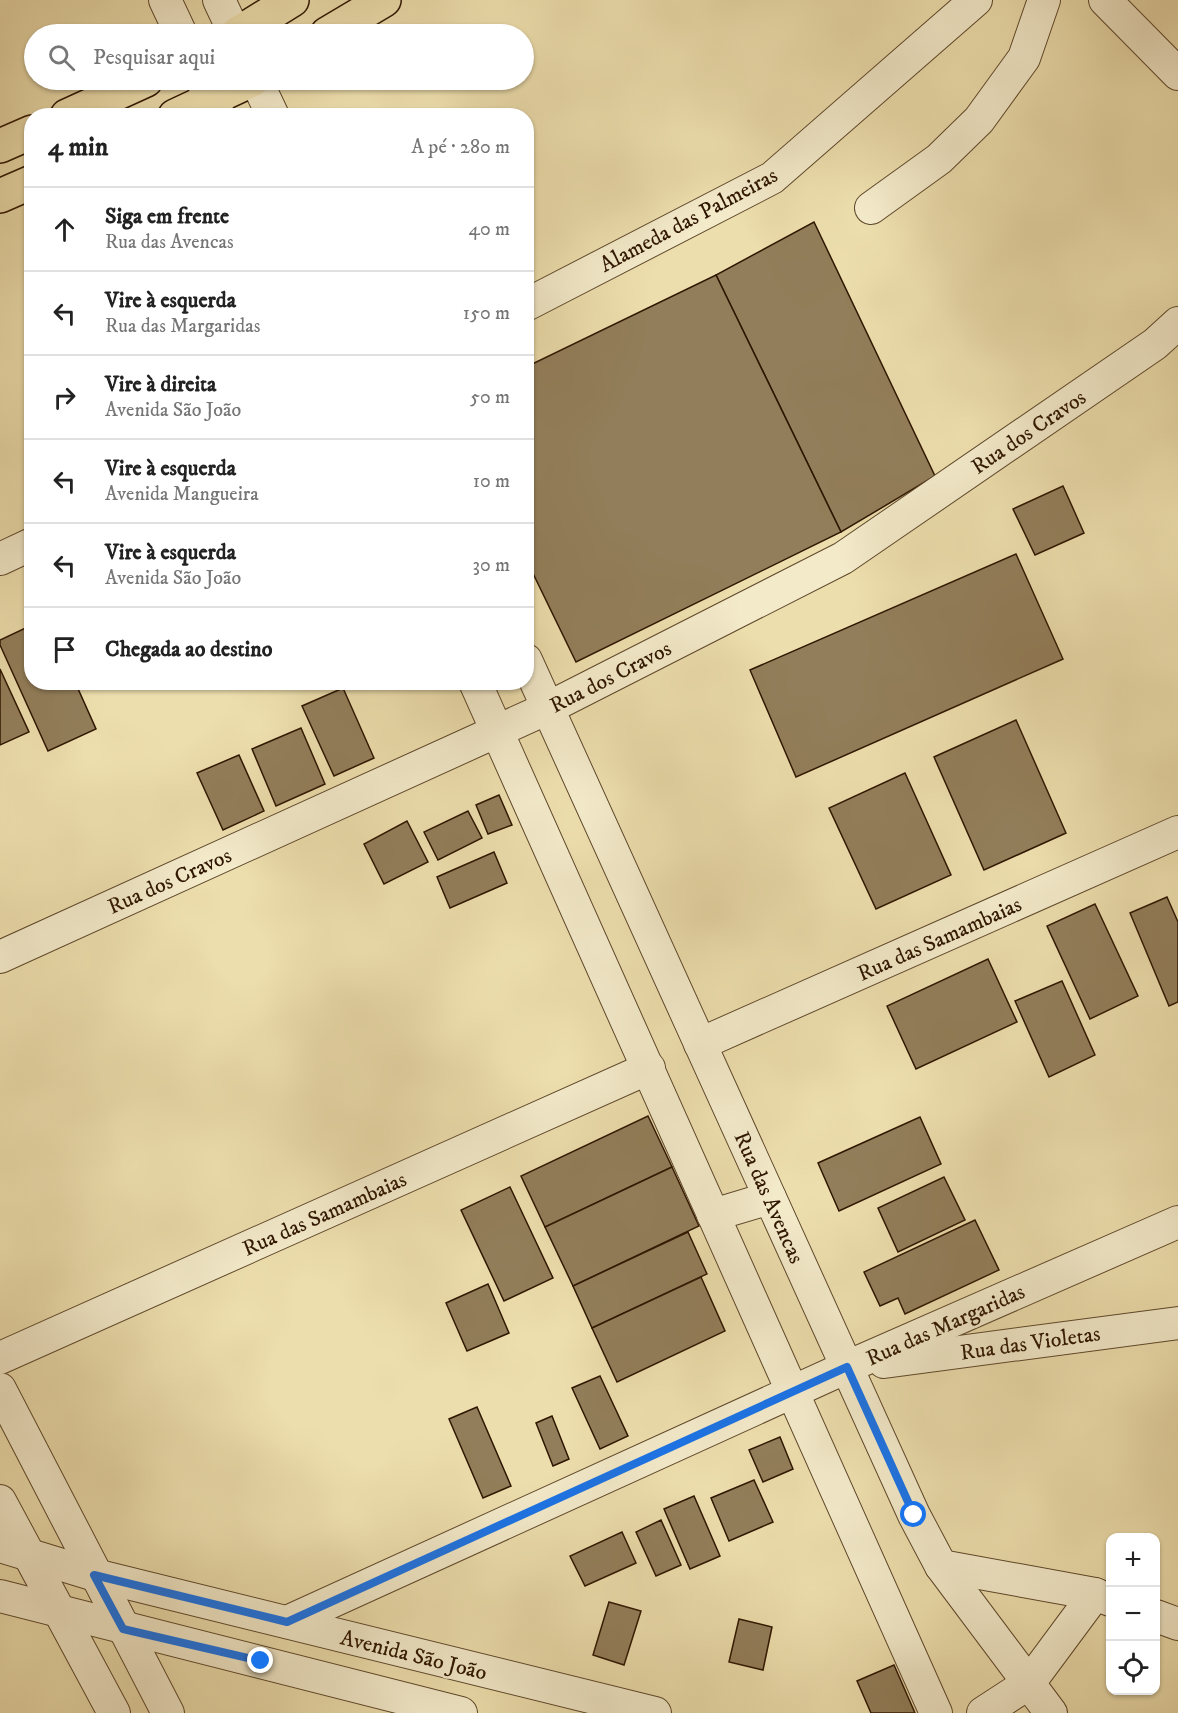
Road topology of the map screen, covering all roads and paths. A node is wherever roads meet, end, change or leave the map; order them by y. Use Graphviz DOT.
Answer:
graph roads {
  1 [pos="165,0"];
  2 [pos="219,0"];
  3 [pos="292,0"];
  4 [pos="384,0"];
  5 [pos="976,0"];
  6 [pos="1044,0"];
  7 [pos="1105,0"];
  8 [pos="176,24"];
  9 [pos="231,24"];
  10 [pos="252,24"];
  11 [pos="344,24"];
  12 [pos="1178,74"];
  13 [pos="124,90"];
  14 [pos="230,90"];
  15 [pos="259,90"];
  16 [pos="211,98"];
  17 [pos="85,108"];
  18 [pos="191,108"];
  19 [pos="269,108"];
  20 [pos="24,136"];
  21 [pos="0,146"];
  22 [pos="24,186"];
  23 [pos="0,196"];
  24 [pos="871,208"];
  25 [pos="534,301"];
  26 [pos="1178,323"];
  27 [pos="24,548"];
  28 [pos="0,559"];
  29 [pos="534,677"];
  30 [pos="479,690"];
  31 [pos="548,708"];
  32 [pos="498,731"];
  33 [pos="1178,832"];
  34 [pos="0,957"];
  35 [pos="700,1044"];
  36 [pos="649,1068"];
  37 [pos="770,1198"];
  38 [pos="714,1215"];
  39 [pos="1178,1222"];
  40 [pos="1178,1323"];
  41 [pos="0,1358"];
  42 [pos="847,1367"];
  43 [pos="0,1389"];
  44 [pos="792,1393"];
  45 [pos="0,1501"];
  46 [pos="14,1550"];
  47 [pos="941,1566"];
  48 [pos="94,1575"];
  49 [pos="0,1596"];
  50 [pos="1103,1597"];
  51 [pos="60,1612"];
  52 [pos="1160,1618"];
  53 [pos="287,1622"];
  54 [pos="1178,1624"];
  55 [pos="123,1629"];
  56 [pos="1029,1683"];
  57 [pos="114,1713"];
  58 [pos="168,1713"];
  59 [pos="461,1713"];
  60 [pos="655,1713"];
  61 [pos="936,1713"];
  62 [pos="983,1713"];
  63 [pos="1050,1713"];
  1 -- 8 [label="street"];
  2 -- 9 [label="street"];
  3 -- 10 [label="main road"];
  4 -- 11 [label="main road"];
  5 -- 25 [label="street, Alameda das Palmeiras"];
  6 -- 24 [label="street"];
  7 -- 12 [label="street"];
  13 -- 17 [label="main road"];
  14 -- 16 [label="main road"];
  15 -- 19 [label="street"];
  16 -- 18 [label="main road"];
  20 -- 21 [label="main road"];
  22 -- 23 [label="main road"];
  26 -- 31 [label="street, Rua dos Cravos"];
  27 -- 28 [label="street"];
  29 -- 31 [label="street, Rua das Avencas"];
  30 -- 32 [label="street"];
  31 -- 32 [label="street, Rua dos Cravos"];
  31 -- 35 [label="street, Rua das Avencas"];
  32 -- 34 [label="street, Rua dos Cravos"];
  32 -- 36 [label="street"];
  33 -- 35 [label="street, Rua das Samambaias"];
  35 -- 37 [label="street, Rua das Avencas"];
  36 -- 38 [label="street"];
  36 -- 41 [label="street, Rua das Samambaias"];
  37 -- 38 [label="street"];
  37 -- 42 [label="street, Rua das Avencas"];
  38 -- 44 [label="street"];
  39 -- 42 [label="street, Rua das Margaridas"];
  40 -- 42 [label="street, Rua das Violetas"];
  42 -- 44 [label="street, Rua das Margaridas"];
  42 -- 47 [label="street, Rua das Avencas"];
  43 -- 48 [label="street"];
  44 -- 53 [label="street, Rua das Margaridas"];
  44 -- 61 [label="street"];
  45 -- 46 [label="street"];
  46 -- 48 [label="street, Avenida São João"];
  46 -- 51 [label="street"];
  47 -- 50 [label="street"];
  47 -- 56 [label="street, Rua das Avencas"];
  48 -- 53 [label="street, Avenida São João"];
  48 -- 55 [label="street"];
  49 -- 51 [label="street, Avenida São João"];
  50 -- 56 [label="street"];
  51 -- 55 [label="street, Avenida São João"];
  51 -- 57 [label="street"];
  52 -- 54 [label="street"];
  53 -- 60 [label="street, Avenida São João"];
  55 -- 58 [label="street"];
  55 -- 59 [label="street, Avenida São João"];
  56 -- 62 [label="street"];
  56 -- 63 [label="street, Rua das Avencas"];
}
